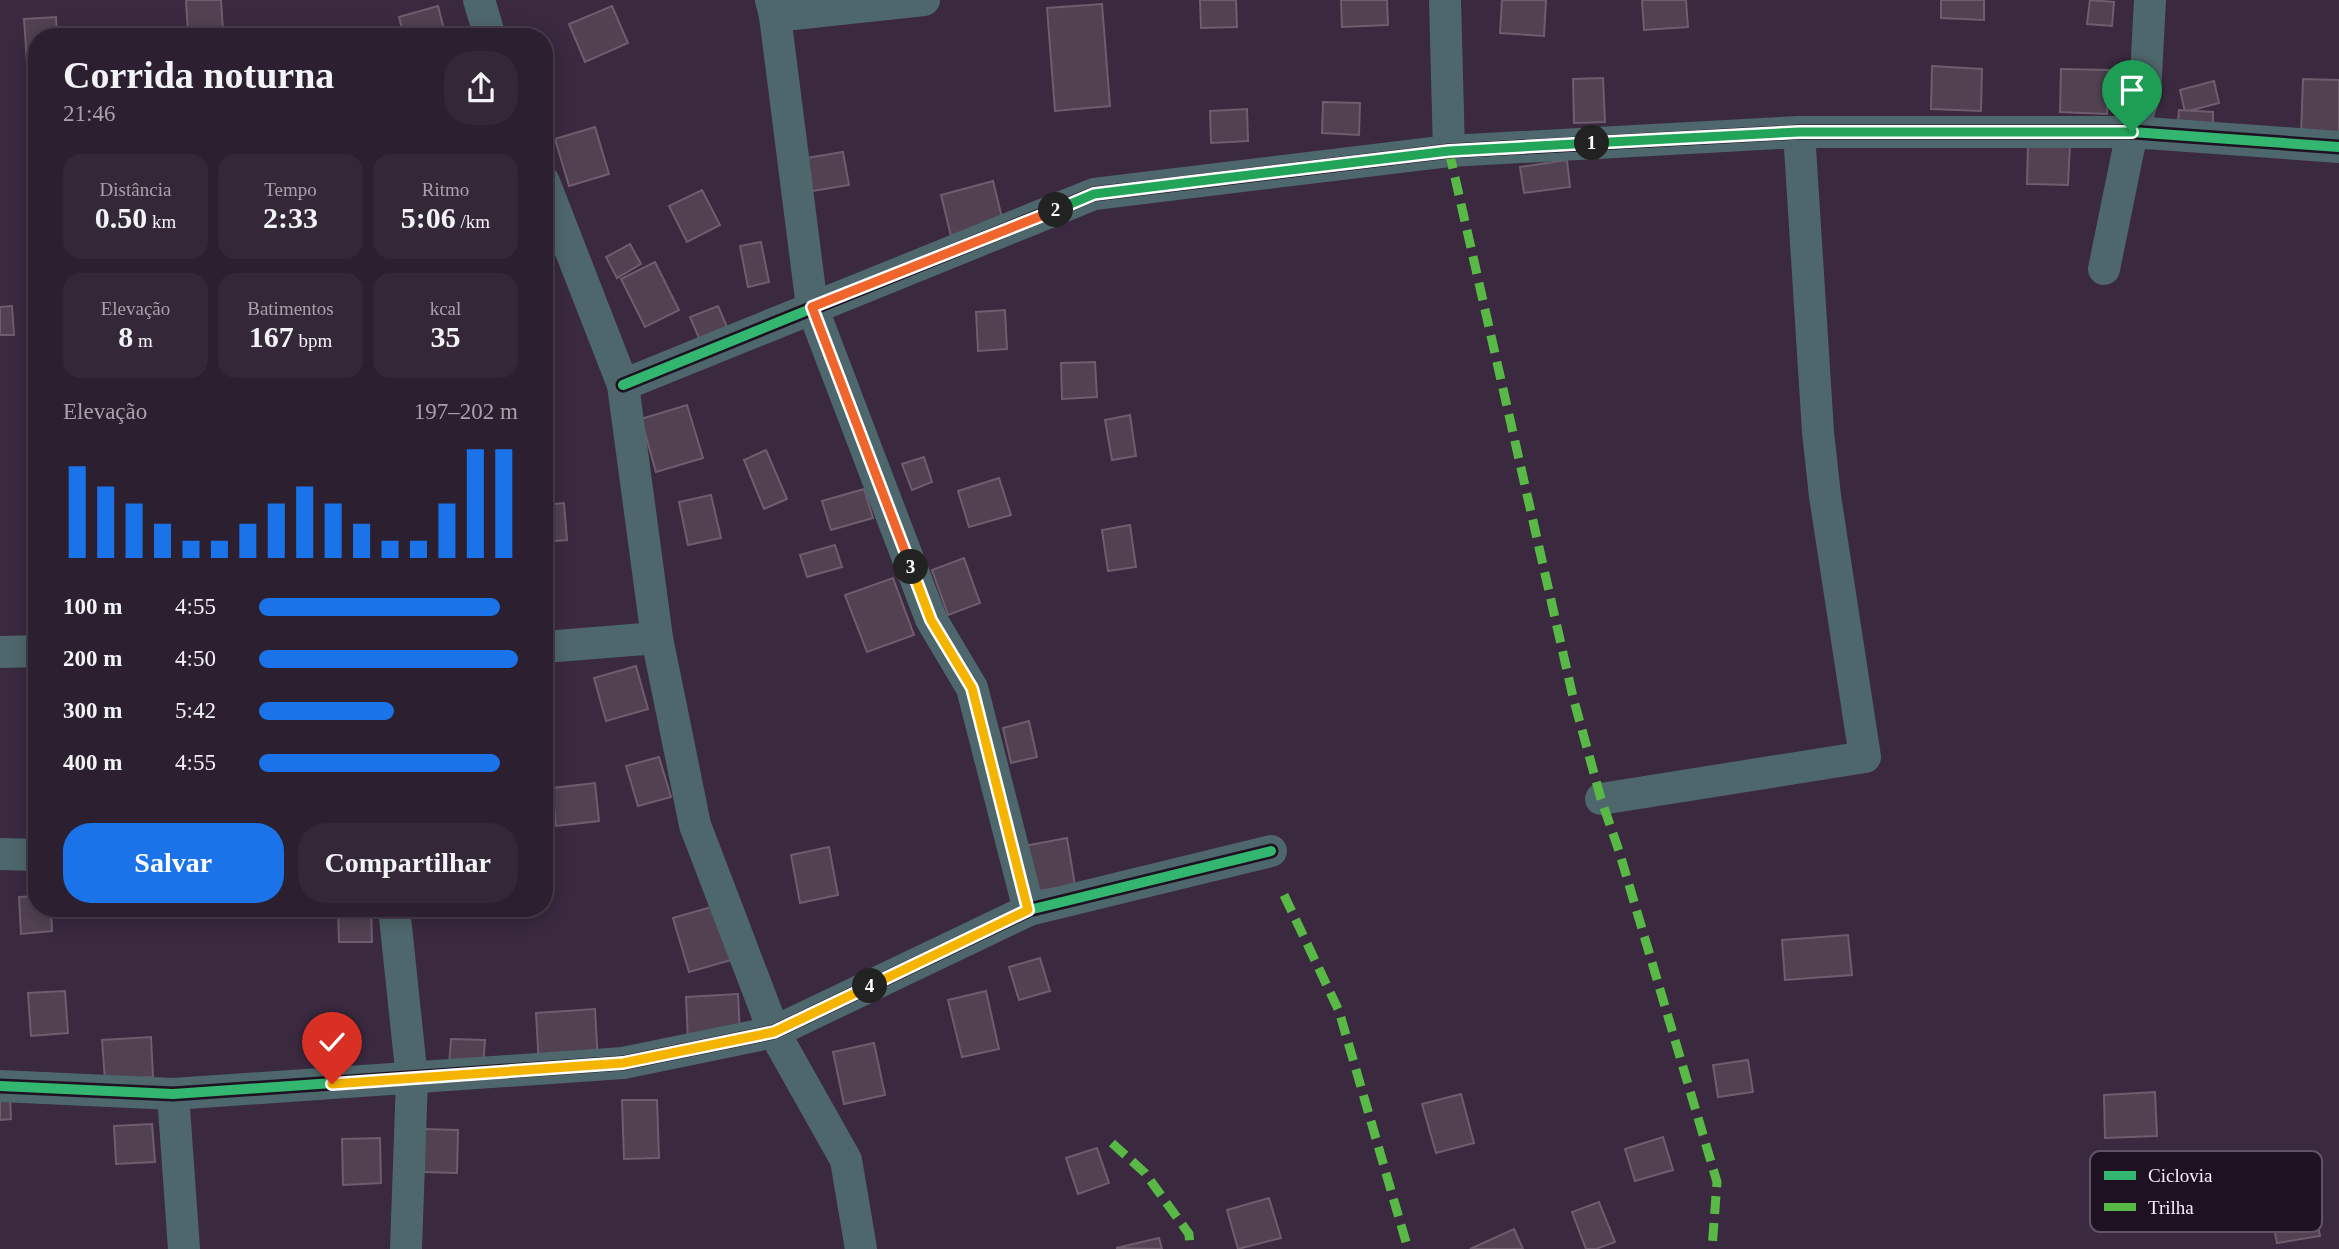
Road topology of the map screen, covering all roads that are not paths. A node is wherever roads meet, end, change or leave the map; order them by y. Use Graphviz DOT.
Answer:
graph roads {
  1 [pos="479,0"];
  2 [pos="924,0"];
  3 [pos="1445,0"];
  4 [pos="2150,0"];
  5 [pos="773,8"];
  6 [pos="487,28"];
  7 [pos="1799,132"];
  8 [pos="2132,132"];
  9 [pos="2339,147"];
  10 [pos="1449,151"];
  11 [pos="553,205"];
  12 [pos="2104,269"];
  13 [pos="812,307"];
  14 [pos="623,385"];
  15 [pos="657,638"];
  16 [pos="553,647"];
  17 [pos="28,651"];
  18 [pos="0,652"];
  19 [pos="1601,799"];
  20 [pos="1271,850"];
  21 [pos="0,855"];
  22 [pos="28,855"];
  23 [pos="1028,910"];
  24 [pos="395,917"];
  25 [pos="774,1032"];
  26 [pos="412,1079"];
  27 [pos="0,1086"];
  28 [pos="173,1094"];
  29 [pos="184,1249"];
  30 [pos="406,1249"];
  31 [pos="861,1249"];
  1 -- 6 [label="street"];
  2 -- 5 [label="street"];
  3 -- 10 [label="street"];
  4 -- 8 [label="street"];
  5 -- 13 [label="street"];
  7 -- 8 [label="street"];
  7 -- 10 [label="street"];
  7 -- 19 [label="street"];
  8 -- 9 [label="street"];
  8 -- 12 [label="street"];
  10 -- 13 [label="street"];
  11 -- 14 [label="street"];
  13 -- 14 [label="street"];
  13 -- 23 [label="street"];
  14 -- 15 [label="street"];
  15 -- 16 [label="street"];
  15 -- 25 [label="street"];
  17 -- 18 [label="street"];
  20 -- 23 [label="street"];
  21 -- 22 [label="street"];
  23 -- 25 [label="street"];
  24 -- 26 [label="street"];
  25 -- 26 [label="street"];
  25 -- 31 [label="street"];
  26 -- 28 [label="street"];
  26 -- 30 [label="street"];
  27 -- 28 [label="street"];
  28 -- 29 [label="street"];
}
